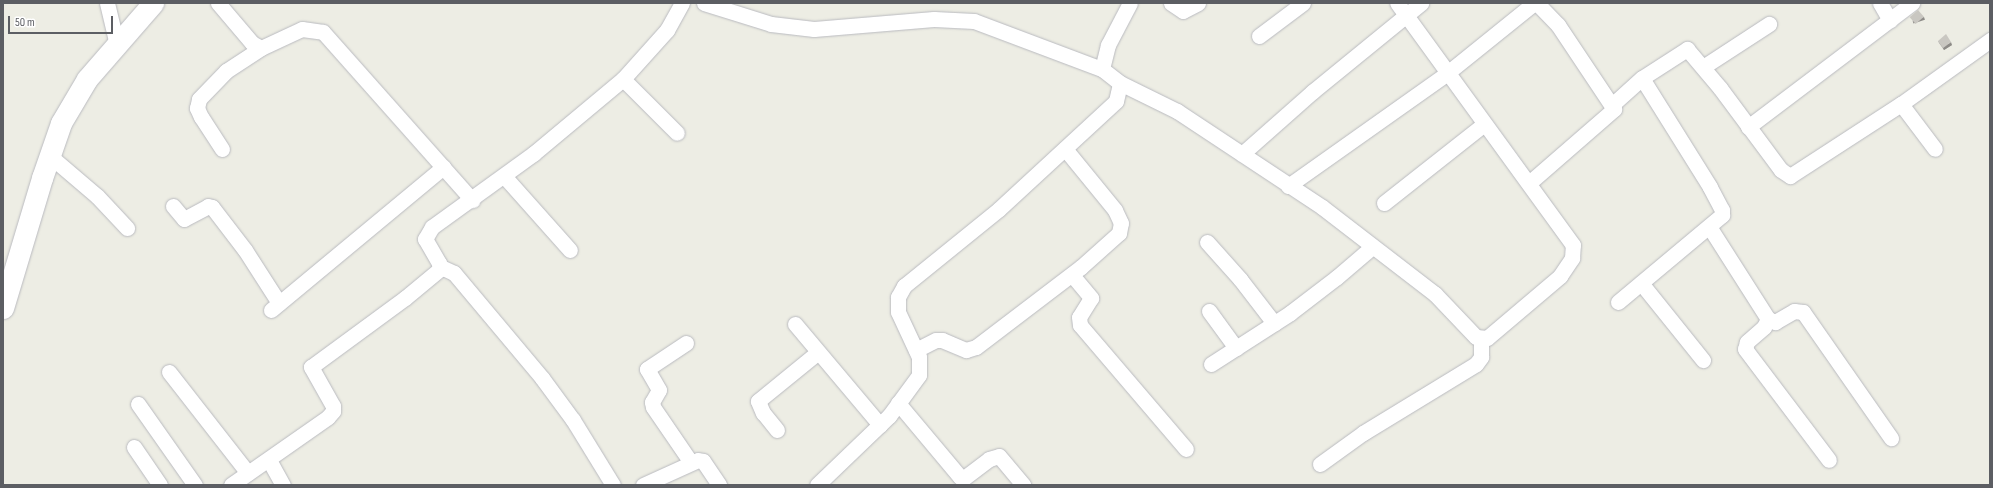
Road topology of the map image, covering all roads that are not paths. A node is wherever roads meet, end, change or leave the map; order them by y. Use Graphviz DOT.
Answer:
graph roads {
  1 [pos="107,3"];
  2 [pos="153,3"];
  3 [pos="218,3"];
  4 [pos="682,3"];
  5 [pos="704,3"];
  6 [pos="1130,3"];
  7 [pos="1171,3"];
  8 [pos="1198,3"];
  9 [pos="1303,3"];
  10 [pos="1421,3"];
  11 [pos="1534,3"];
  12 [pos="1538,3"];
  13 [pos="1880,3"];
  14 [pos="1912,3"];
  15 [pos="1401,9"];
  16 [pos="1890,20"];
  17 [pos="1769,24"];
  18 [pos="1259,36"];
  19 [pos="1990,40"];
  20 [pos="117,45"];
  21 [pos="261,48"];
  22 [pos="1703,67"];
  23 [pos="1102,69"];
  24 [pos="1446,74"];
  25 [pos="1642,78"];
  26 [pos="623,79"];
  27 [pos="1120,83"];
  28 [pos="1613,104"];
  29 [pos="1901,104"];
  30 [pos="1484,124"];
  31 [pos="1748,127"];
  32 [pos="677,133"];
  33 [pos="222,149"];
  34 [pos="1065,149"];
  35 [pos="1935,149"];
  36 [pos="1242,154"];
  37 [pos="50,156"];
  38 [pos="443,167"];
  39 [pos="504,176"];
  40 [pos="1529,183"];
  41 [pos="1288,186"];
  42 [pos="472,200"];
  43 [pos="1384,203"];
  44 [pos="173,206"];
  45 [pos="127,228"];
  46 [pos="1710,228"];
  47 [pos="1207,242"];
  48 [pos="1372,247"];
  49 [pos="570,250"];
  50 [pos="441,267"];
  51 [pos="1072,275"];
  52 [pos="1641,283"];
  53 [pos="1618,302"];
  54 [pos="3,308"];
  55 [pos="1209,311"];
  56 [pos="1768,319"];
  57 [pos="1274,323"];
  58 [pos="795,324"];
  59 [pos="1481,339"];
  60 [pos="686,343"];
  61 [pos="1236,348"];
  62 [pos="916,350"];
  63 [pos="818,352"];
  64 [pos="1703,360"];
  65 [pos="1211,364"];
  66 [pos="169,372"];
  67 [pos="898,403"];
  68 [pos="138,404"];
  69 [pos="880,425"];
  70 [pos="777,430"];
  71 [pos="1891,438"];
  72 [pos="134,447"];
  73 [pos="1186,449"];
  74 [pos="269,460"];
  75 [pos="1829,460"];
  76 [pos="690,461"];
  77 [pos="1320,464"];
  78 [pos="248,473"];
  79 [pos="160,485"];
  80 [pos="195,485"];
  81 [pos="231,485"];
  82 [pos="282,485"];
  83 [pos="613,485"];
  84 [pos="643,485"];
  85 [pos="719,485"];
  86 [pos="817,485"];
  87 [pos="1023,485"];
  1 -- 20 [label="street"];
  2 -- 20 [label="main road"];
  3 -- 21 [label="street"];
  4 -- 26 [label="street"];
  5 -- 23 [label="street"];
  6 -- 23 [label="street"];
  7 -- 8 [label="street"];
  9 -- 18 [label="street"];
  10 -- 15 [label="street"];
  11 -- 24 [label="street"];
  12 -- 28 [label="street"];
  13 -- 16 [label="street"];
  14 -- 16 [label="street"];
  15 -- 24 [label="street"];
  15 -- 36 [label="street"];
  16 -- 31 [label="street"];
  17 -- 22 [label="street"];
  19 -- 29 [label="street"];
  20 -- 37 [label="main road"];
  21 -- 33 [label="street"];
  21 -- 38 [label="street"];
  22 -- 25 [label="street"];
  22 -- 31 [label="street"];
  23 -- 27 [label="street"];
  24 -- 30 [label="street"];
  24 -- 41 [label="street"];
  25 -- 28 [label="street"];
  25 -- 46 [label="street"];
  26 -- 32 [label="street"];
  26 -- 39 [label="street"];
  27 -- 34 [label="street"];
  27 -- 36 [label="street"];
  28 -- 40 [label="street"];
  29 -- 31 [label="street"];
  29 -- 35 [label="street"];
  30 -- 40 [label="street"];
  30 -- 43 [label="street"];
  34 -- 51 [label="street"];
  34 -- 62 [label="street"];
  36 -- 41 [label="street"];
  37 -- 45 [label="street"];
  37 -- 54 [label="main road"];
  38 -- 42 [label="street"];
  38 -- 44 [label="street"];
  39 -- 42 [label="street"];
  39 -- 49 [label="street"];
  40 -- 59 [label="street"];
  41 -- 48 [label="street"];
  42 -- 50 [label="street"];
  46 -- 52 [label="street"];
  46 -- 56 [label="street"];
  47 -- 57 [label="street"];
  48 -- 57 [label="street"];
  48 -- 59 [label="street"];
  50 -- 74 [label="street"];
  50 -- 83 [label="street"];
  51 -- 62 [label="street"];
  51 -- 73 [label="street"];
  52 -- 53 [label="street"];
  52 -- 64 [label="street"];
  55 -- 61 [label="street"];
  56 -- 71 [label="street"];
  56 -- 75 [label="street"];
  57 -- 61 [label="street"];
  58 -- 63 [label="street"];
  59 -- 77 [label="street"];
  60 -- 76 [label="street"];
  61 -- 65 [label="street"];
  62 -- 67 [label="street"];
  63 -- 69 [label="street"];
  63 -- 70 [label="street"];
  66 -- 78 [label="street"];
  67 -- 69 [label="street"];
  67 -- 87 [label="street"];
  68 -- 80 [label="street"];
  69 -- 86 [label="street"];
  72 -- 79 [label="street"];
  74 -- 78 [label="street"];
  74 -- 82 [label="street"];
  76 -- 84 [label="street"];
  76 -- 85 [label="street"];
  78 -- 81 [label="street"];
}
